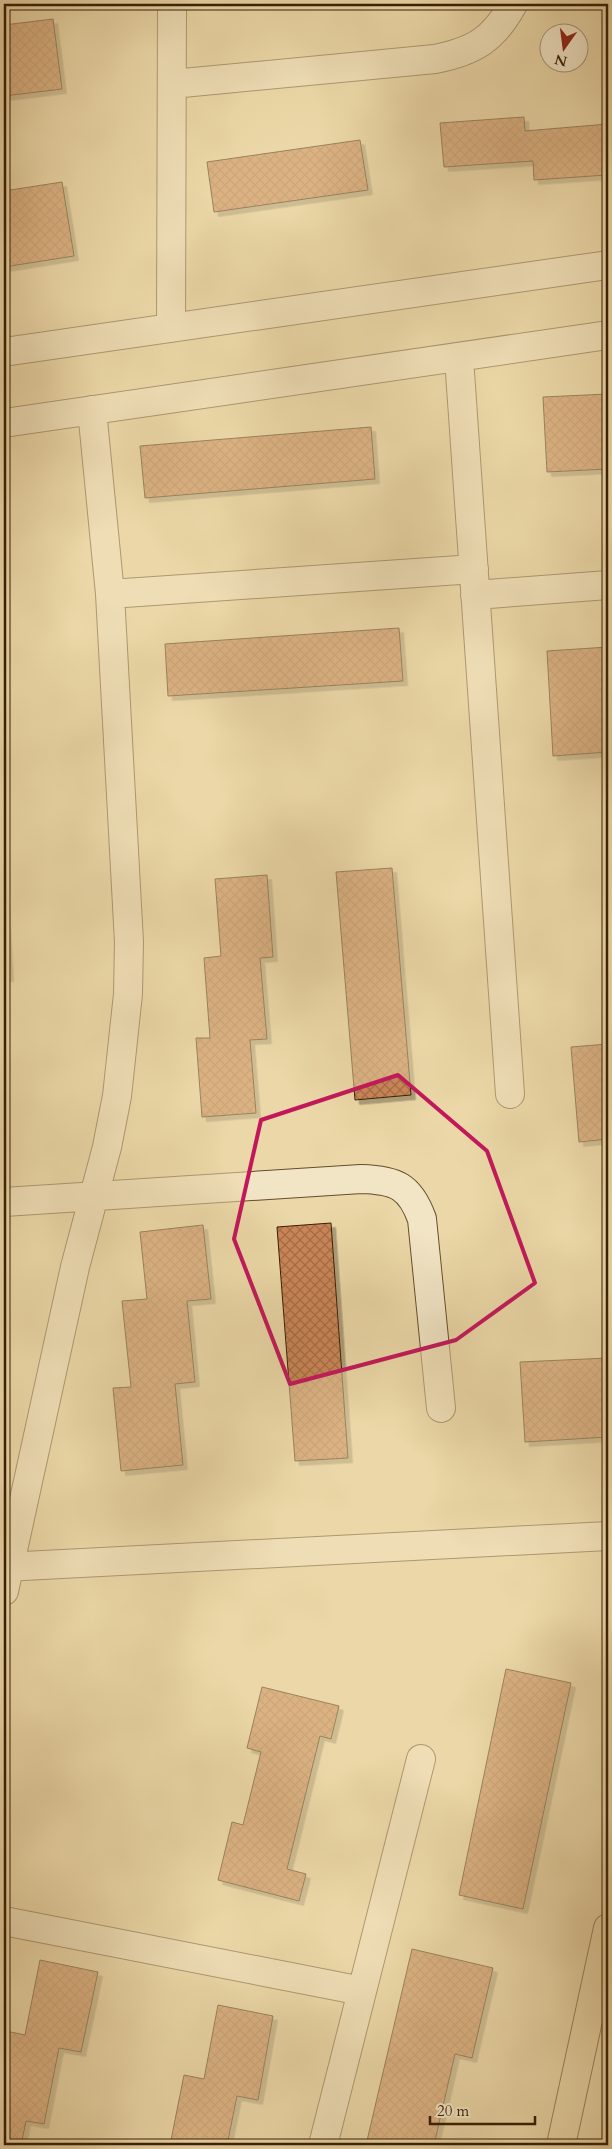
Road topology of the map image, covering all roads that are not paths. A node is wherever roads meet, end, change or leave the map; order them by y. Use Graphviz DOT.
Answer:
graph roads {
  1 [pos="172,4"];
  2 [pos="513,4"];
  3 [pos="172,84"];
  4 [pos="608,265"];
  5 [pos="171,328"];
  6 [pos="608,335"];
  7 [pos="4,352"];
  8 [pos="459,358"];
  9 [pos="92,410"];
  10 [pos="4,422"];
  11 [pos="474,582"];
  12 [pos="608,585"];
  13 [pos="110,594"];
  14 [pos="510,1094"];
  15 [pos="94,1196"];
  16 [pos="4,1202"];
  17 [pos="441,1408"];
  18 [pos="608,1536"];
  19 [pos="6,1575"];
  20 [pos="421,1760"];
  21 [pos="4,1921"];
  22 [pos="608,1928"];
  23 [pos="362,1992"];
  24 [pos="323,2145"];
  25 [pos="561,2145"];
  1 -- 3 [label="street"];
  2 -- 3 [label="street"];
  3 -- 5 [label="street"];
  4 -- 5 [label="street"];
  5 -- 7 [label="street"];
  6 -- 8 [label="street"];
  8 -- 9 [label="street"];
  8 -- 11 [label="street"];
  9 -- 10 [label="street"];
  9 -- 13 [label="street"];
  11 -- 12 [label="street"];
  11 -- 13 [label="street"];
  11 -- 14 [label="street"];
  13 -- 15 [label="street"];
  15 -- 16 [label="street"];
  15 -- 17 [label="street"];
  15 -- 19 [label="street"];
  18 -- 19 [label="street"];
  20 -- 23 [label="street"];
  21 -- 23 [label="street"];
  22 -- 25 [label="main road"];
  23 -- 24 [label="street"];
}
